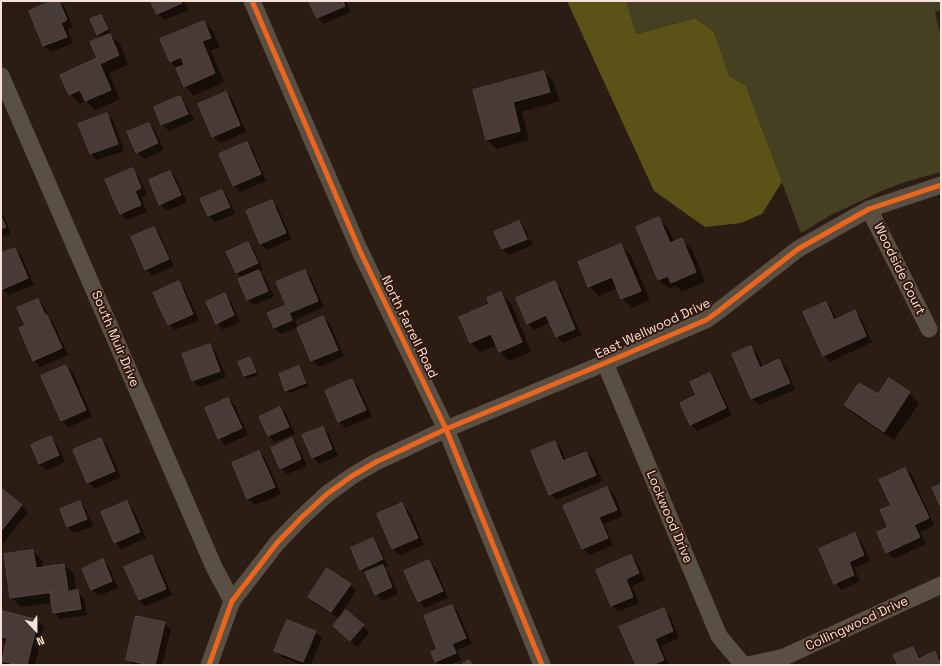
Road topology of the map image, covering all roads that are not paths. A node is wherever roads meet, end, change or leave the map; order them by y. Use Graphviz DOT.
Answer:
graph roads {
  1 [pos="252,1"];
  2 [pos="1,76"];
  3 [pos="941,185"];
  4 [pos="869,209"];
  5 [pos="929,329"];
  6 [pos="605,363"];
  7 [pos="446,429"];
  8 [pos="941,585"];
  9 [pos="232,601"];
  10 [pos="209,665"];
  11 [pos="542,665"];
  12 [pos="743,665"];
  13 [pos="748,665"];
  1 -- 7 [label="street, North Farrell Road"];
  2 -- 9 [label="street, South Muir Drive"];
  3 -- 4 [label="street, East Wellwood Drive"];
  4 -- 5 [label="street, Woodside Court"];
  4 -- 6 [label="street, East Wellwood Drive"];
  6 -- 7 [label="street, East Wellwood Drive"];
  6 -- 12 [label="street, Lockwood Drive"];
  7 -- 9 [label="street, East Wellwood Drive"];
  7 -- 11 [label="street, North Farrell Road"];
  8 -- 13 [label="street, Collingwood Drive"];
  9 -- 10 [label="street, East Wellwood Drive"];
}
